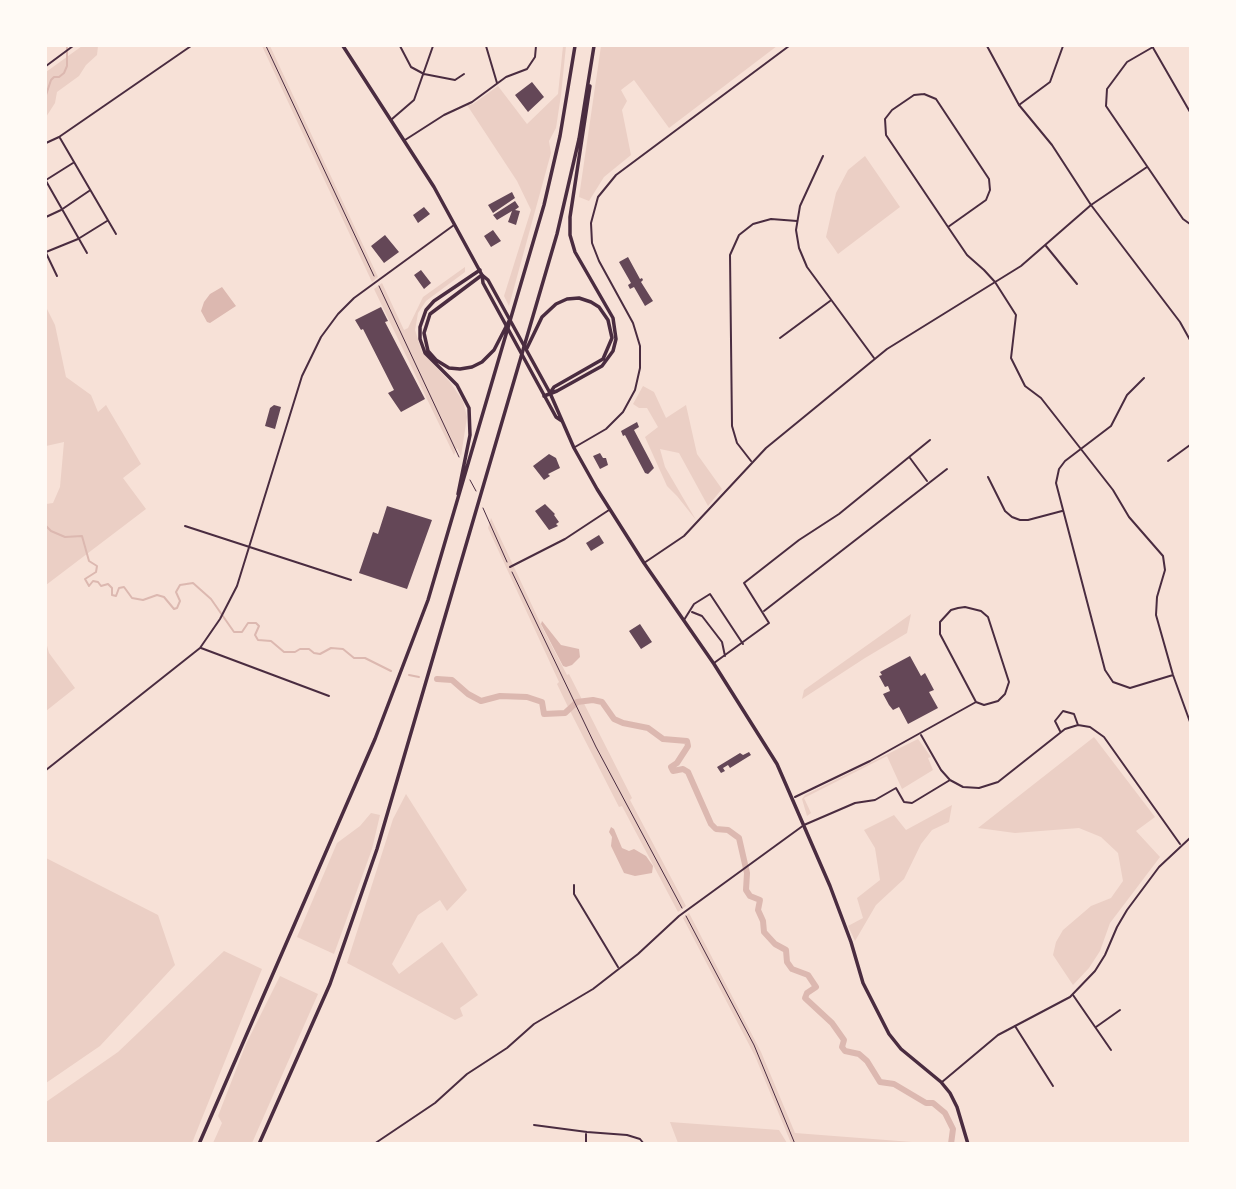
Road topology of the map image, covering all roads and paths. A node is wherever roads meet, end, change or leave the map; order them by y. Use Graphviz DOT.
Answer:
graph roads {
  1 [pos="74,46"];
  2 [pos="191,46"];
  3 [pos="266,46"];
  4 [pos="343,46"];
  5 [pos="433,46"];
  6 [pos="486,46"];
  7 [pos="536,46"];
  8 [pos="575,46"];
  9 [pos="594,46"];
  10 [pos="789,46"];
  11 [pos="987,46"];
  12 [pos="1063,46"];
  13 [pos="1152,46"];
  14 [pos="400,47"];
  15 [pos="46,66"];
  16 [pos="424,74"];
  17 [pos="464,74"];
  18 [pos="498,83"];
  19 [pos="1019,106"];
  20 [pos="1191,112"];
  21 [pos="391,120"];
  22 [pos="59,137"];
  23 [pos="404,141"];
  24 [pos="46,143"];
  25 [pos="823,156"];
  26 [pos="74,163"];
  27 [pos="1147,167"];
  28 [pos="46,181"];
  29 [pos="90,191"];
  30 [pos="1091,205"];
  31 [pos="61,210"];
  32 [pos="46,217"];
  33 [pos="797,220"];
  34 [pos="108,221"];
  35 [pos="1191,224"];
  36 [pos="455,225"];
  37 [pos="948,227"];
  38 [pos="117,234"];
  39 [pos="78,239"];
  40 [pos="1045,245"];
  41 [pos="46,252"];
  42 [pos="87,253"];
  43 [pos="481,273"];
  44 [pos="57,276"];
  45 [pos="377,282"];
  46 [pos="995,282"];
  47 [pos="1077,284"];
  48 [pos="831,301"];
  49 [pos="514,309"];
  50 [pos="530,336"];
  51 [pos="780,338"];
  52 [pos="1191,340"];
  53 [pos="875,359"];
  54 [pos="1144,378"];
  55 [pos="550,393"];
  56 [pos="544,396"];
  57 [pos="562,421"];
  58 [pos="930,440"];
  59 [pos="1191,445"];
  60 [pos="574,448"];
  61 [pos="1081,449"];
  62 [pos="909,457"];
  63 [pos="1168,461"];
  64 [pos="752,462"];
  65 [pos="463,465"];
  66 [pos="947,469"];
  67 [pos="468,476"];
  68 [pos="988,477"];
  69 [pos="462,483"];
  70 [pos="928,483"];
  71 [pos="610,510"];
  72 [pos="1063,510"];
  73 [pos="186,526"];
  74 [pos="249,547"];
  75 [pos="643,563"];
  76 [pos="510,567"];
  77 [pos="351,579"];
  78 [pos="691,612"];
  79 [pos="763,612"];
  80 [pos="684,621"];
  81 [pos="743,644"];
  82 [pos="200,648"];
  83 [pos="725,657"];
  84 [pos="714,664"];
  85 [pos="1173,675"];
  86 [pos="330,696"];
  87 [pos="976,702"];
  88 [pos="1191,722"];
  89 [pos="1078,725"];
  90 [pos="1060,732"];
  91 [pos="920,734"];
  92 [pos="46,769"];
  93 [pos="950,780"];
  94 [pos="793,798"];
  95 [pos="804,825"];
  96 [pos="1191,838"];
  97 [pos="1182,846"];
  98 [pos="574,885"];
  99 [pos="684,912"];
  100 [pos="619,968"];
  101 [pos="1072,994"];
  102 [pos="1121,1010"];
  103 [pos="1015,1025"];
  104 [pos="1095,1027"];
  105 [pos="1111,1050"];
  106 [pos="941,1082"];
  107 [pos="1053,1086"];
  108 [pos="534,1125"];
  109 [pos="587,1132"];
  110 [pos="199,1143"];
  111 [pos="259,1143"];
  112 [pos="374,1143"];
  113 [pos="586,1143"];
  114 [pos="644,1143"];
  115 [pos="796,1143"];
  116 [pos="968,1143"];
  1 -- 15 [label="street"];
  2 -- 22 [label="street"];
  3 -- 45 [label="path"];
  4 -- 21 [label="highway"];
  5 -- 16 [label="street"];
  6 -- 18 [label="street"];
  7 -- 18 [label="street"];
  8 -- 49 [label="highway"];
  9 -- 50 [label="highway"];
  9 -- 55 [label="highway"];
  10 -- 60 [label="street"];
  11 -- 19 [label="street"];
  12 -- 19 [label="street"];
  13 -- 20 [label="street"];
  13 -- 27 [label="street"];
  14 -- 16 [label="street"];
  16 -- 17 [label="street"];
  16 -- 21 [label="street"];
  18 -- 23 [label="street"];
  19 -- 30 [label="street"];
  21 -- 23 [label="highway"];
  22 -- 24 [label="street"];
  22 -- 26 [label="street"];
  23 -- 36 [label="highway"];
  25 -- 33 [label="street"];
  26 -- 28 [label="street"];
  26 -- 29 [label="street"];
  27 -- 30 [label="street"];
  27 -- 35 [label="street"];
  28 -- 31 [label="street"];
  29 -- 31 [label="street"];
  29 -- 34 [label="street"];
  30 -- 40 [label="street"];
  30 -- 52 [label="street"];
  31 -- 32 [label="street"];
  31 -- 39 [label="street"];
  33 -- 48 [label="street"];
  33 -- 64 [label="street"];
  34 -- 38 [label="street"];
  34 -- 39 [label="street"];
  36 -- 43 [label="highway"];
  36 -- 45 [label="street"];
  37 -- 37 [label="street"];
  37 -- 46 [label="street"];
  39 -- 41 [label="street"];
  39 -- 42 [label="street"];
  40 -- 46 [label="street"];
  40 -- 47 [label="street"];
  41 -- 44 [label="street"];
  43 -- 49 [label="highway"];
  43 -- 55 [label="highway"];
  43 -- 56 [label="highway"];
  43 -- 69 [label="highway"];
  45 -- 65 [label="path"];
  45 -- 74 [label="street"];
  46 -- 53 [label="street"];
  46 -- 61 [label="street"];
  48 -- 51 [label="street"];
  48 -- 53 [label="street"];
  49 -- 69 [label="highway"];
  50 -- 55 [label="highway"];
  50 -- 111 [label="highway"];
  53 -- 64 [label="street"];
  54 -- 61 [label="street"];
  55 -- 56 [label="highway"];
  55 -- 57 [label="highway"];
  56 -- 57 [label="highway"];
  57 -- 60 [label="highway"];
  58 -- 62 [label="street"];
  59 -- 63 [label="street"];
  60 -- 71 [label="highway"];
  61 -- 72 [label="street"];
  61 -- 85 [label="street"];
  62 -- 70 [label="street"];
  62 -- 79 [label="street"];
  64 -- 75 [label="street"];
  66 -- 70 [label="street"];
  67 -- 76 [label="path"];
  68 -- 72 [label="street"];
  69 -- 110 [label="highway"];
  70 -- 79 [label="street"];
  71 -- 75 [label="highway"];
  71 -- 76 [label="street"];
  72 -- 85 [label="street"];
  73 -- 74 [label="street"];
  74 -- 77 [label="street"];
  74 -- 82 [label="street"];
  75 -- 80 [label="highway"];
  76 -- 99 [label="path"];
  78 -- 80 [label="street"];
  78 -- 81 [label="street"];
  78 -- 83 [label="street"];
  79 -- 81 [label="street"];
  80 -- 84 [label="highway"];
  81 -- 83 [label="street"];
  82 -- 86 [label="street"];
  82 -- 92 [label="street"];
  83 -- 84 [label="street"];
  84 -- 94 [label="highway"];
  85 -- 88 [label="street"];
  87 -- 87 [label="street"];
  87 -- 91 [label="street"];
  89 -- 90 [label="street"];
  89 -- 90 [label="street"];
  89 -- 97 [label="street"];
  90 -- 93 [label="street"];
  91 -- 93 [label="street"];
  91 -- 94 [label="street"];
  93 -- 95 [label="street"];
  94 -- 95 [label="highway"];
  95 -- 99 [label="street"];
  95 -- 106 [label="highway"];
  96 -- 97 [label="street"];
  97 -- 101 [label="street"];
  98 -- 100 [label="street"];
  99 -- 100 [label="street"];
  99 -- 115 [label="path"];
  100 -- 112 [label="street"];
  101 -- 103 [label="street"];
  101 -- 104 [label="street"];
  102 -- 104 [label="street"];
  103 -- 106 [label="street"];
  103 -- 107 [label="street"];
  104 -- 105 [label="street"];
  106 -- 116 [label="highway"];
  108 -- 109 [label="street"];
  109 -- 113 [label="street"];
  109 -- 114 [label="street"];
}
